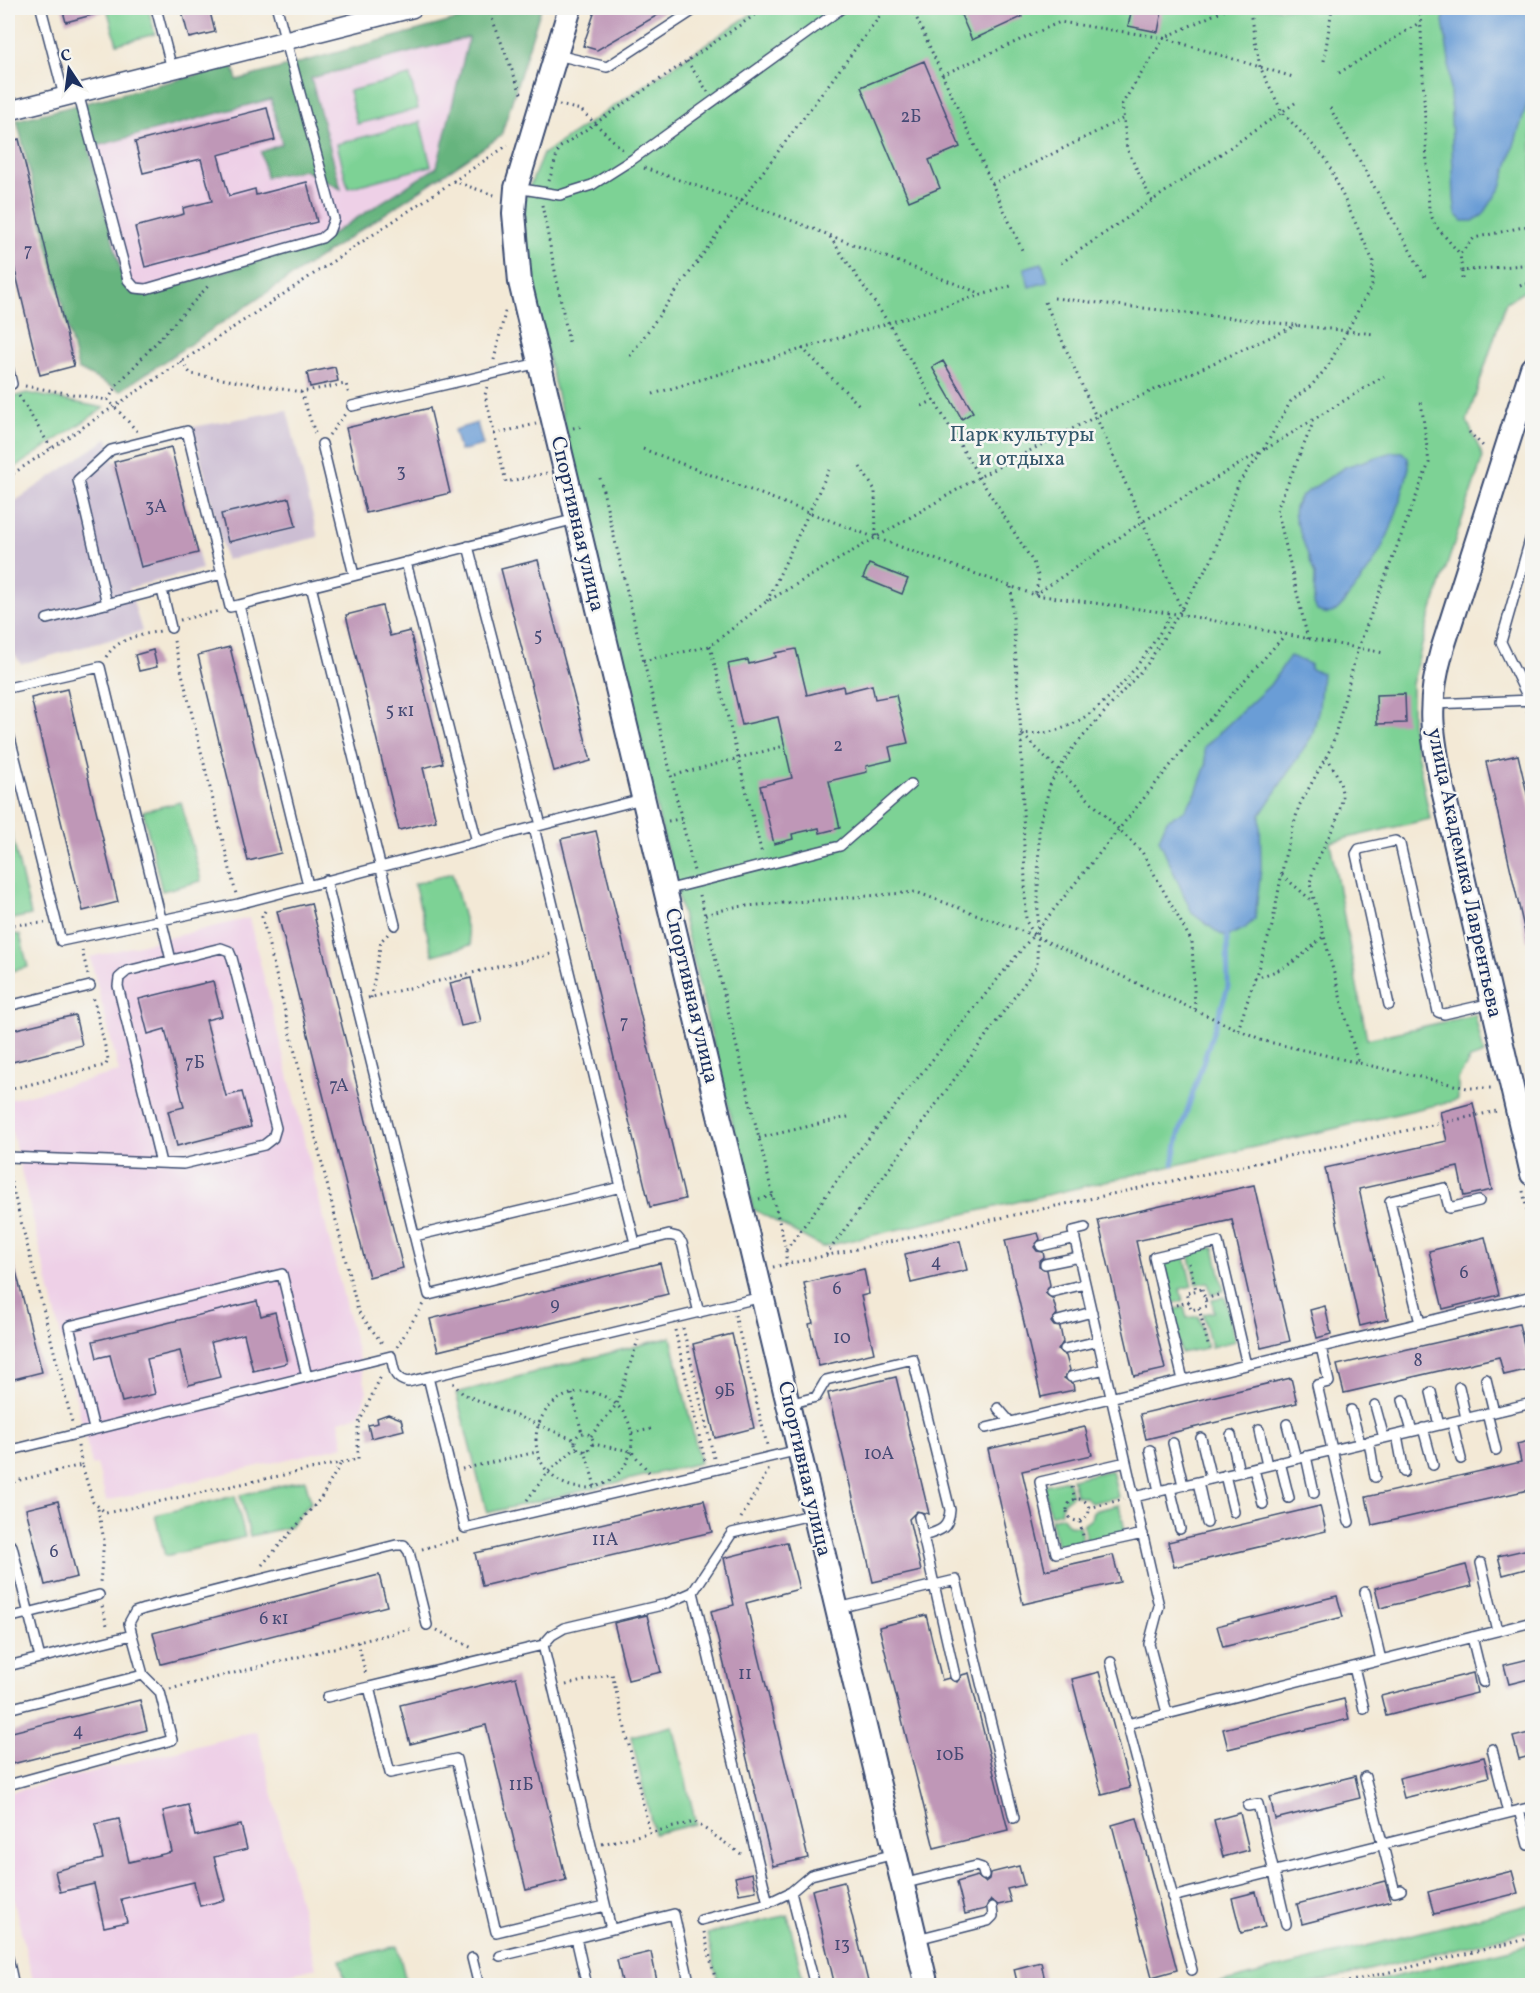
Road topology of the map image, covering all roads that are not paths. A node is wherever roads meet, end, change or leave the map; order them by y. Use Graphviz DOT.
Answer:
graph roads {
  1 [pos="41,8"];
  2 [pos="156,8"];
  3 [pos="277,8"];
  4 [pos="413,8"];
  5 [pos="570,8"];
  6 [pos="697,8"];
  7 [pos="842,8"];
  8 [pos="385,11"];
  9 [pos="285,40"];
  10 [pos="555,54"];
  11 [pos="172,69"];
  12 [pos="71,94"];
  13 [pos="8,111"];
  14 [pos="507,193"];
  15 [pos="539,363"];
  16 [pos="8,367"];
  17 [pos="1533,368"];
  18 [pos="12,384"];
  19 [pos="352,406"];
  20 [pos="322,444"];
  21 [pos="576,519"];
  22 [pos="1533,533"];
  23 [pos="468,546"];
  24 [pos="406,562"];
  25 [pos="222,574"];
  26 [pos="354,575"];
  27 [pos="312,586"];
  28 [pos="162,590"];
  29 [pos="106,604"];
  30 [pos="234,606"];
  31 [pos="47,619"];
  32 [pos="170,625"];
  33 [pos="8,688"];
  34 [pos="1431,704"];
  35 [pos="1532,704"];
  36 [pos="8,730"];
  37 [pos="911,784"];
  38 [pos="644,799"];
  39 [pos="538,826"];
  40 [pos="477,842"];
  41 [pos="381,866"];
  42 [pos="326,880"];
  43 [pos="308,885"];
  44 [pos="666,890"];
  45 [pos="162,921"];
  46 [pos="395,926"];
  47 [pos="171,960"];
  48 [pos="90,986"];
  49 [pos="1492,1004"];
  50 [pos="1389,1005"];
  51 [pos="8,1006"];
  52 [pos="1528,1138"];
  53 [pos="8,1157"];
  54 [pos="161,1163"];
  55 [pos="1533,1174"];
  56 [pos="621,1186"];
  57 [pos="1479,1201"];
  58 [pos="1085,1228"];
  59 [pos="415,1236"];
  60 [pos="1075,1239"];
  61 [pos="635,1243"];
  62 [pos="1041,1246"];
  63 [pos="1079,1257"];
  64 [pos="1045,1264"];
  65 [pos="1085,1284"];
  66 [pos="1052,1292"];
  67 [pos="1533,1296"];
  68 [pos="762,1297"];
  69 [pos="1092,1312"];
  70 [pos="699,1313"];
  71 [pos="1058,1321"];
  72 [pos="1420,1323"];
  73 [pos="1098,1341"];
  74 [pos="1321,1347"];
  75 [pos="1065,1348"];
  76 [pos="1247,1365"];
  77 [pos="1105,1369"];
  78 [pos="307,1377"];
  79 [pos="428,1377"];
  80 [pos="1071,1377"];
  81 [pos="1486,1379"];
  82 [pos="1183,1380"];
  83 [pos="1459,1387"];
  84 [pos="1431,1392"];
  85 [pos="1111,1397"];
  86 [pos="1403,1400"];
  87 [pos="1533,1403"];
  88 [pos="788,1404"];
  89 [pos="1376,1405"];
  90 [pos="998,1408"];
  91 [pos="1351,1410"];
  92 [pos="1491,1413"];
  93 [pos="1466,1418"];
  94 [pos="1010,1422"];
  95 [pos="1452,1422"];
  96 [pos="1287,1424"];
  97 [pos="1439,1425"];
  98 [pos="986,1428"];
  99 [pos="1423,1428"];
  100 [pos="94,1429"];
  101 [pos="1259,1430"];
  102 [pos="1412,1431"];
  103 [pos="1396,1435"];
  104 [pos="1231,1436"];
  105 [pos="1201,1438"];
  106 [pos="1384,1438"];
  107 [pos="1364,1442"];
  108 [pos="1173,1443"];
  109 [pos="1150,1450"];
  110 [pos="1332,1450"];
  111 [pos="1496,1450"];
  112 [pos="8,1451"];
  113 [pos="782,1453"];
  114 [pos="1306,1456"];
  115 [pos="1296,1459"];
  116 [pos="1461,1459"];
  117 [pos="1126,1462"];
  118 [pos="1280,1462"];
  119 [pos="1267,1465"];
  120 [pos="1433,1465"];
  121 [pos="1254,1469"];
  122 [pos="1239,1472"];
  123 [pos="1404,1472"];
  124 [pos="1225,1475"];
  125 [pos="1375,1477"];
  126 [pos="1211,1479"];
  127 [pos="1198,1482"];
  128 [pos="1183,1485"];
  129 [pos="1170,1488"];
  130 [pos="1160,1491"];
  131 [pos="1314,1493"];
  132 [pos="1134,1497"];
  133 [pos="1289,1498"];
  134 [pos="1263,1504"];
  135 [pos="1234,1512"];
  136 [pos="815,1514"];
  137 [pos="919,1517"];
  138 [pos="1349,1522"];
  139 [pos="1207,1523"];
  140 [pos="1180,1529"];
  141 [pos="1143,1533"];
  142 [pos="923,1536"];
  143 [pos="12,1546"];
  144 [pos="1481,1563"];
  145 [pos="935,1585"];
  146 [pos="693,1592"];
  147 [pos="1365,1592"];
  148 [pos="99,1595"];
  149 [pos="837,1608"];
  150 [pos="29,1613"];
  151 [pos="8,1618"];
  152 [pos="1533,1622"];
  153 [pos="428,1625"];
  154 [pos="1497,1631"];
  155 [pos="132,1635"];
  156 [pos="1472,1637"];
  157 [pos="543,1645"];
  158 [pos="40,1658"];
  159 [pos="1381,1660"];
  160 [pos="1111,1662"];
  161 [pos="8,1666"];
  162 [pos="1354,1667"];
  163 [pos="143,1675"];
  164 [pos="955,1676"];
  165 [pos="1483,1682"];
  166 [pos="369,1687"];
  167 [pos="327,1696"];
  168 [pos="8,1709"];
  169 [pos="1364,1709"];
  170 [pos="1167,1713"];
  171 [pos="1127,1724"];
  172 [pos="1492,1749"];
  173 [pos="1365,1777"];
  174 [pos="8,1785"];
  175 [pos="1248,1806"];
  176 [pos="1533,1807"];
  177 [pos="1520,1810"];
  178 [pos="1508,1813"];
  179 [pos="1014,1818"];
  180 [pos="1382,1845"];
  181 [pos="1528,1845"];
  182 [pos="895,1854"];
  183 [pos="1274,1872"];
  184 [pos="984,1875"];
  185 [pos="902,1884"];
  186 [pos="1401,1890"];
  187 [pos="791,1892"];
  188 [pos="1172,1897"];
  189 [pos="768,1903"];
  190 [pos="606,1906"];
  191 [pos="992,1907"];
  192 [pos="701,1920"];
  193 [pos="1286,1923"];
  194 [pos="611,1929"];
  195 [pos="576,1938"];
  196 [pos="915,1939"];
  197 [pos="500,1956"];
  198 [pos="8,1958"];
  199 [pos="472,1958"];
  200 [pos="1192,1970"];
  201 [pos="14,1986"];
  202 [pos="479,1986"];
  203 [pos="587,1986"];
  204 [pos="690,1986"];
  205 [pos="815,1986"];
  206 [pos="927,1986"];
  1 -- 12 [label="lane"];
  2 -- 11 [label="lane"];
  3 -- 9 [label="lane"];
  4 -- 8 [label="street"];
  5 -- 10 [label="street, Спортивная улица"];
  6 -- 10 [label="lane"];
  7 -- 14 [label="lane"];
  8 -- 9 [label="street"];
  9 -- 11 [label="street"];
  9 -- 12 [label="lane"];
  10 -- 14 [label="street, Спортивная улица"];
  11 -- 12 [label="street"];
  12 -- 13 [label="street"];
  14 -- 15 [label="street, Спортивная улица"];
  15 -- 19 [label="lane"];
  15 -- 21 [label="street, Спортивная улица"];
  16 -- 18 [label="lane"];
  17 -- 34 [label="street, улица Академика Лаврентьева"];
  20 -- 26 [label="lane"];
  21 -- 23 [label="lane"];
  21 -- 38 [label="street, Спортивная улица"];
  22 -- 35 [label="lane"];
  23 -- 24 [label="lane"];
  23 -- 39 [label="lane"];
  24 -- 26 [label="lane"];
  24 -- 40 [label="lane"];
  25 -- 28 [label="lane"];
  25 -- 29 [label="lane"];
  25 -- 30 [label="lane"];
  26 -- 27 [label="lane"];
  27 -- 30 [label="lane"];
  27 -- 41 [label="lane"];
  28 -- 29 [label="lane"];
  28 -- 32 [label="lane"];
  29 -- 31 [label="lane"];
  30 -- 43 [label="lane"];
  33 -- 45 [label="lane"];
  34 -- 35 [label="lane"];
  34 -- 49 [label="street, улица Академика Лаврентьева"];
  36 -- 45 [label="lane"];
  37 -- 44 [label="lane"];
  38 -- 39 [label="lane"];
  38 -- 44 [label="street, Спортивная улица"];
  39 -- 40 [label="lane"];
  39 -- 56 [label="lane"];
  40 -- 41 [label="lane"];
  41 -- 42 [label="lane"];
  41 -- 46 [label="lane"];
  42 -- 43 [label="lane"];
  42 -- 59 [label="lane"];
  43 -- 45 [label="lane"];
  44 -- 68 [label="street, Спортивная улица"];
  45 -- 47 [label="lane"];
  47 -- 54 [label="lane"];
  47 -- 54 [label="lane"];
  48 -- 51 [label="lane"];
  49 -- 50 [label="lane"];
  49 -- 52 [label="street, улица Академика Лаврентьева"];
  52 -- 55 [label="street, улица Академика Лаврентьева"];
  53 -- 54 [label="lane"];
  56 -- 59 [label="lane"];
  56 -- 61 [label="lane"];
  57 -- 72 [label="lane"];
  58 -- 60 [label="lane"];
  59 -- 61 [label="lane"];
  60 -- 62 [label="lane"];
  60 -- 63 [label="lane"];
  61 -- 70 [label="lane"];
  63 -- 64 [label="lane"];
  63 -- 65 [label="lane"];
  65 -- 66 [label="lane"];
  65 -- 69 [label="lane"];
  67 -- 72 [label="lane"];
  68 -- 70 [label="lane"];
  68 -- 88 [label="street, Спортивная улица"];
  69 -- 71 [label="lane"];
  69 -- 73 [label="lane"];
  70 -- 79 [label="lane"];
  72 -- 74 [label="lane"];
  73 -- 75 [label="lane"];
  73 -- 77 [label="lane"];
  74 -- 76 [label="lane"];
  74 -- 110 [label="lane"];
  76 -- 82 [label="lane"];
  76 -- 82 [label="lane"];
  77 -- 80 [label="lane"];
  77 -- 85 [label="lane"];
  78 -- 79 [label="lane"];
  78 -- 100 [label="lane"];
  78 -- 100 [label="lane"];
  79 -- 113 [label="lane"];
  81 -- 92 [label="lane"];
  82 -- 85 [label="lane"];
  83 -- 93 [label="lane"];
  84 -- 97 [label="lane"];
  85 -- 94 [label="lane"];
  85 -- 117 [label="lane"];
  86 -- 102 [label="lane"];
  87 -- 92 [label="lane"];
  88 -- 113 [label="street, Спортивная улица"];
  88 -- 142 [label="lane"];
  89 -- 106 [label="lane"];
  90 -- 94 [label="lane"];
  91 -- 107 [label="lane"];
  92 -- 93 [label="lane"];
  92 -- 111 [label="lane"];
  93 -- 95 [label="lane"];
  94 -- 98 [label="lane"];
  95 -- 97 [label="lane"];
  95 -- 116 [label="lane"];
  96 -- 115 [label="lane"];
  97 -- 99 [label="lane"];
  99 -- 102 [label="lane"];
  99 -- 120 [label="lane"];
  100 -- 112 [label="lane"];
  101 -- 119 [label="lane"];
  102 -- 103 [label="lane"];
  103 -- 106 [label="lane"];
  103 -- 123 [label="lane"];
  104 -- 122 [label="lane"];
  105 -- 126 [label="lane"];
  106 -- 107 [label="lane"];
  107 -- 110 [label="lane"];
  107 -- 125 [label="lane"];
  108 -- 128 [label="lane"];
  109 -- 130 [label="lane"];
  110 -- 114 [label="lane"];
  110 -- 138 [label="lane"];
  113 -- 136 [label="street, Спортивная улица"];
  114 -- 115 [label="lane"];
  114 -- 131 [label="lane"];
  115 -- 118 [label="lane"];
  117 -- 132 [label="lane"];
  117 -- 141 [label="lane"];
  118 -- 119 [label="lane"];
  118 -- 133 [label="lane"];
  119 -- 121 [label="lane"];
  121 -- 122 [label="lane"];
  121 -- 134 [label="lane"];
  122 -- 124 [label="lane"];
  124 -- 126 [label="lane"];
  124 -- 135 [label="lane"];
  126 -- 127 [label="lane"];
  127 -- 128 [label="lane"];
  127 -- 139 [label="lane"];
  128 -- 129 [label="lane"];
  129 -- 130 [label="lane"];
  129 -- 140 [label="lane"];
  130 -- 132 [label="lane"];
  132 -- 141 [label="lane"];
  136 -- 146 [label="lane"];
  136 -- 149 [label="street, Спортивная улица"];
  137 -- 142 [label="lane"];
  141 -- 170 [label="lane"];
  142 -- 145 [label="lane"];
  143 -- 150 [label="lane"];
  144 -- 154 [label="lane"];
  145 -- 149 [label="lane"];
  145 -- 164 [label="lane"];
  145 -- 179 [label="lane"];
  146 -- 157 [label="lane"];
  146 -- 189 [label="lane"];
  147 -- 159 [label="lane"];
  148 -- 150 [label="lane"];
  149 -- 182 [label="street, Спортивная улица"];
  150 -- 151 [label="lane"];
  150 -- 158 [label="lane"];
  152 -- 154 [label="lane"];
  153 -- 155 [label="lane"];
  154 -- 156 [label="lane"];
  155 -- 158 [label="lane"];
  155 -- 163 [label="lane"];
  156 -- 159 [label="lane"];
  156 -- 165 [label="lane"];
  157 -- 166 [label="lane"];
  157 -- 190 [label="lane"];
  158 -- 161 [label="lane"];
  159 -- 162 [label="lane"];
  160 -- 171 [label="lane"];
  162 -- 169 [label="lane"];
  162 -- 170 [label="lane"];
  163 -- 168 [label="lane"];
  163 -- 174 [label="lane"];
  166 -- 167 [label="lane"];
  166 -- 190 [label="lane"];
  170 -- 171 [label="lane"];
  171 -- 188 [label="lane"];
  172 -- 178 [label="lane"];
  173 -- 180 [label="lane"];
  175 -- 183 [label="lane"];
  176 -- 177 [label="lane"];
  177 -- 178 [label="lane"];
  177 -- 181 [label="lane"];
  178 -- 180 [label="lane"];
  180 -- 183 [label="lane"];
  180 -- 186 [label="lane"];
  182 -- 185 [label="street, Спортивная улица"];
  182 -- 187 [label="lane"];
  183 -- 188 [label="lane"];
  183 -- 193 [label="lane"];
  184 -- 185 [label="lane"];
  185 -- 196 [label="street, Спортивная улица"];
  187 -- 189 [label="lane"];
  187 -- 205 [label="lane"];
  188 -- 200 [label="lane"];
  189 -- 192 [label="lane"];
  190 -- 194 [label="lane"];
  191 -- 196 [label="lane"];
  194 -- 195 [label="lane"];
  194 -- 204 [label="lane"];
  195 -- 197 [label="lane"];
  195 -- 203 [label="lane"];
  196 -- 206 [label="street, Спортивная улица"];
  198 -- 201 [label="lane"];
  199 -- 202 [label="lane"];
}
